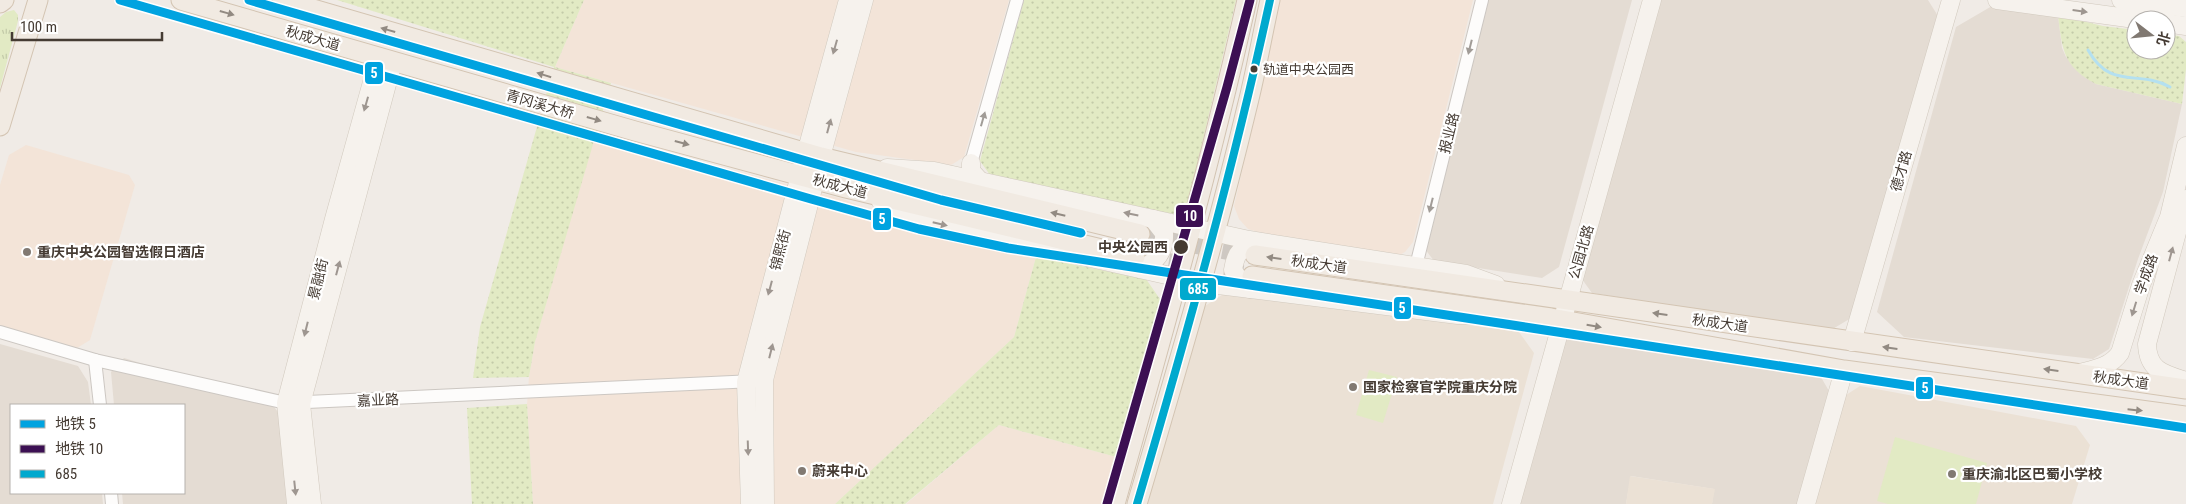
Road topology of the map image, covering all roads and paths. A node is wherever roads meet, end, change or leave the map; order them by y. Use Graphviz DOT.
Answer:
graph roads {
  1 [pos="4,0"];
  2 [pos="22,0"];
  3 [pos="38,0"];
  4 [pos="180,0"];
  5 [pos="282,0"];
  6 [pos="848,0"];
  7 [pos="864,0"];
  8 [pos="1017,0"];
  9 [pos="1246,0"];
  10 [pos="1270,0"];
  11 [pos="1482,0"];
  12 [pos="1639,0"];
  13 [pos="1652,0"];
  14 [pos="1950,0"];
  15 [pos="1996,0"];
  16 [pos="2121,0"];
  17 [pos="0,3"];
  18 [pos="2186,8"];
  19 [pos="2126,18"];
  20 [pos="386,60"];
  21 [pos="446,76"];
  22 [pos="641,104"];
  23 [pos="3,119"];
  24 [pos="635,131"];
  25 [pos="2186,146"];
  26 [pos="813,155"];
  27 [pos="971,163"];
  28 [pos="852,165"];
  29 [pos="807,177"];
  30 [pos="981,182"];
  31 [pos="2186,199"];
  32 [pos="1153,219"];
  33 [pos="1192,227"];
  34 [pos="1215,232"];
  35 [pos="1140,234"];
  36 [pos="1257,248"];
  37 [pos="1138,263"];
  38 [pos="1416,266"];
  39 [pos="1179,278"];
  40 [pos="1202,283"];
  41 [pos="1251,283"];
  42 [pos="1520,294"];
  43 [pos="1562,299"];
  44 [pos="1557,319"];
  45 [pos="0,332"];
  46 [pos="1852,342"];
  47 [pos="95,360"];
  48 [pos="1844,370"];
  49 [pos="2076,374"];
  50 [pos="764,380"];
  51 [pos="2186,381"];
  52 [pos="746,382"];
  53 [pos="2186,389"];
  54 [pos="294,403"];
  55 [pos="100,404"];
  56 [pos="2186,416"];
  57 [pos="296,504"];
  58 [pos="312,504"];
  59 [pos="750,504"];
  60 [pos="766,504"];
  61 [pos="1115,504"];
  62 [pos="1137,504"];
  63 [pos="1500,504"];
  64 [pos="1511,504"];
  65 [pos="1806,504"];
  1 -- 17 [label="main road"];
  2 -- 23 [label="main road"];
  3 -- 23 [label="main road"];
  4 -- 20 [label="main road, 秋成大道, one-way"];
  22 -- 5 [label="main road, 青冈溪大桥, one-way"];
  6 -- 26 [label="street, 锦熙街, one-way"];
  26 -- 7 [label="street, 锦熙街, one-way"];
  27 -- 8 [label="street, one-way"];
  9 -- 33 [label="main road"];
  10 -- 34 [label="main road"];
  11 -- 38 [label="street, 报业路, one-way"];
  12 -- 43 [label="street, 公园北路"];
  13 -- 43 [label="street, 公园北路"];
  14 -- 46 [label="street, 德才路"];
  15 -- 19 [label="street, one-way"];
  16 -- 18 [label="street"];
  20 -- 21 [label="main road, 秋成大道"];
  20 -- 54 [label="street, 景融街"];
  21 -- 24 [label="main road, 青冈溪大桥, one-way"];
  22 -- 26 [label="main road, 秋成大道"];
  24 -- 29 [label="main road, 秋成大道, one-way"];
  25 -- 49 [label="street, 学成路, one-way"];
  26 -- 28 [label="main road, 秋成大道"];
  26 -- 29 [label="street, 锦熙街"];
  27 -- 30 [label="street"];
  28 -- 30 [label="street"];
  35 -- 28 [label="main road, 秋成大道, one-way"];
  29 -- 37 [label="main road, 秋成大道, one-way"];
  50 -- 29 [label="street, 锦熙街, one-way"];
  29 -- 52 [label="street, 锦熙街, one-way"];
  32 -- 30 [label="street, one-way"];
  51 -- 31 [label="street, 学成路, one-way"];
  32 -- 33 [label="street"];
  32 -- 37 [label="street"];
  33 -- 34 [label="street"];
  33 -- 39 [label="main road"];
  34 -- 36 [label="street"];
  34 -- 40 [label="main road"];
  36 -- 38 [label="street"];
  36 -- 41 [label="street"];
  42 -- 36 [label="main road, 秋成大道, one-way"];
  37 -- 39 [label="street"];
  38 -- 42 [label="street"];
  39 -- 40 [label="street"];
  39 -- 61 [label="main road"];
  40 -- 41 [label="street"];
  40 -- 62 [label="main road"];
  41 -- 44 [label="main road, 秋成大道"];
  42 -- 43 [label="main road, 秋成大道"];
  43 -- 44 [label="street, 公园北路"];
  46 -- 43 [label="main road, 秋成大道, one-way"];
  44 -- 48 [label="main road, 秋成大道, one-way"];
  44 -- 63 [label="street, 公园北路"];
  44 -- 64 [label="street, 公园北路"];
  45 -- 47 [label="street, 嘉业路"];
  49 -- 46 [label="main road, 秋成大道, one-way"];
  47 -- 54 [label="street, 嘉业路"];
  47 -- 55 [label="street"];
  48 -- 56 [label="main road, 秋成大道, one-way"];
  48 -- 65 [label="street"];
  49 -- 53 [label="main road, 秋成大道"];
  50 -- 52 [label="street, 嘉业路"];
  50 -- 60 [label="street, 锦熙街"];
  52 -- 54 [label="street, 嘉业路"];
  52 -- 59 [label="street, 锦熙街, one-way"];
  54 -- 57 [label="street, 景融街, one-way"];
  54 -- 58 [label="street, 景融街"];
}
